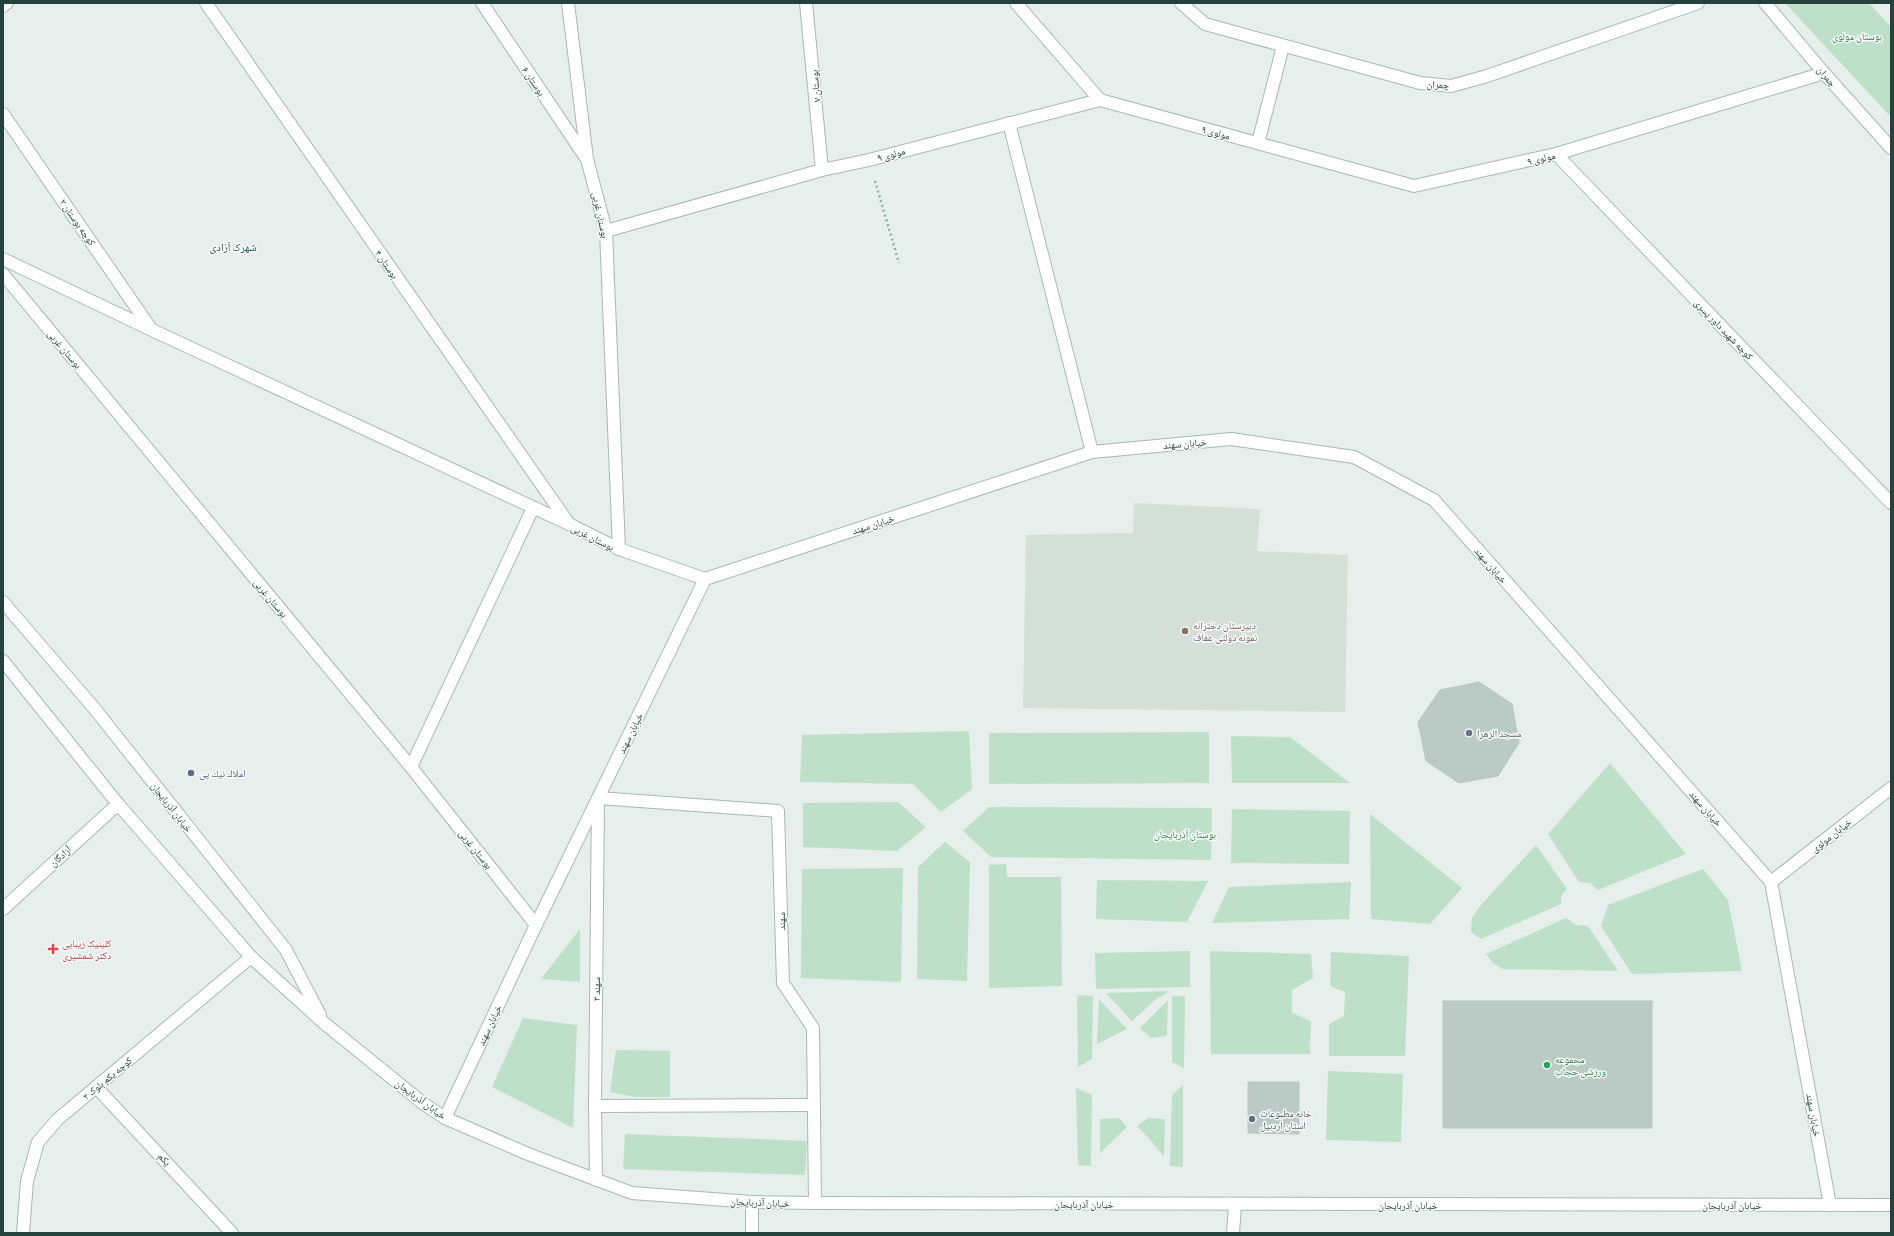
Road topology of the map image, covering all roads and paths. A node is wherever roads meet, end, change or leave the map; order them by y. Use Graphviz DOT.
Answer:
graph roads {
  1 [pos="7,3"];
  2 [pos="206,3"];
  3 [pos="482,3"];
  4 [pos="568,3"];
  5 [pos="806,3"];
  6 [pos="1016,3"];
  7 [pos="1181,3"];
  8 [pos="1698,3"];
  9 [pos="1765,3"];
  10 [pos="3,6"];
  11 [pos="1283,46"];
  12 [pos="1824,73"];
  13 [pos="1100,100"];
  14 [pos="3,114"];
  15 [pos="1010,123"];
  16 [pos="1258,143"];
  17 [pos="1891,148"];
  18 [pos="1556,154"];
  19 [pos="587,160"];
  20 [pos="869,160"];
  21 [pos="822,170"];
  22 [pos="606,231"];
  23 [pos="3,259"];
  24 [pos="899,263"];
  25 [pos="3,274"];
  26 [pos="152,330"];
  27 [pos="1092,452"];
  28 [pos="1891,503"];
  29 [pos="533,508"];
  30 [pos="569,524"];
  31 [pos="619,550"];
  32 [pos="706,579"];
  33 [pos="3,602"];
  34 [pos="3,661"];
  35 [pos="411,767"];
  36 [pos="1891,788"];
  37 [pos="598,798"];
  38 [pos="118,804"];
  39 [pos="1771,882"];
  40 [pos="3,909"];
  41 [pos="536,925"];
  42 [pos="251,957"];
  43 [pos="324,1023"];
  44 [pos="96,1087"];
  45 [pos="813,1105"];
  46 [pos="595,1106"];
  47 [pos="444,1118"];
  48 [pos="596,1180"];
  49 [pos="752,1202"];
  50 [pos="815,1203"];
  51 [pos="1234,1205"];
  52 [pos="1830,1205"];
  53 [pos="1891,1205"];
  54 [pos="23,1233"];
  55 [pos="232,1233"];
  56 [pos="752,1233"];
  57 [pos="1233,1233"];
  1 -- 10 [label="street"];
  2 -- 30 [label="street, بوستان ۴"];
  3 -- 19 [label="street, بوستان ۶"];
  4 -- 19 [label="street, بوستان غربی"];
  5 -- 21 [label="street, بوستان ۷"];
  6 -- 13 [label="street"];
  7 -- 11 [label="street, چمران"];
  8 -- 11 [label="street, چمران"];
  9 -- 12 [label="street, چمران"];
  11 -- 16 [label="street"];
  12 -- 17 [label="street, چمران"];
  12 -- 18 [label="street, مولوی ۹"];
  13 -- 15 [label="street, مولوی ۹"];
  13 -- 16 [label="street, مولوی ۹"];
  14 -- 26 [label="street, کوچه بوستان ۲"];
  15 -- 20 [label="street, مولوی ۹"];
  15 -- 27 [label="street"];
  16 -- 18 [label="street, مولوی ۹"];
  18 -- 28 [label="street, کوچه شهید داور یسری"];
  19 -- 22 [label="street, بوستان غربی"];
  20 -- 21 [label="street, مولوی ۹"];
  20 -- 24 [label="path"];
  21 -- 22 [label="street, مولوی ۹"];
  22 -- 31 [label="street, بوستان غربی"];
  23 -- 26 [label="street, بوستان غربی"];
  25 -- 35 [label="street, بوستان غربی"];
  26 -- 29 [label="street, بوستان غربی"];
  27 -- 32 [label="street, خیابان سهند"];
  27 -- 39 [label="street, خیابان سهند"];
  29 -- 30 [label="street, بوستان غربی"];
  29 -- 35 [label="street"];
  30 -- 31 [label="street, بوستان غربی"];
  31 -- 32 [label="street, بوستان غربی"];
  32 -- 37 [label="street, خیابان سهند"];
  33 -- 43 [label="street, خیابان آذربایجان"];
  34 -- 38 [label="street, خیابان آذربایجان"];
  35 -- 41 [label="street, بوستان غربی"];
  36 -- 39 [label="street, خیابان مولوی"];
  37 -- 41 [label="street, خیابان سهند"];
  37 -- 45 [label="street, سهند"];
  37 -- 46 [label="street, سهند ۲"];
  38 -- 40 [label="street, آزادگان"];
  38 -- 42 [label="street, خیابان آذربایجان"];
  39 -- 52 [label="street, خیابان سهند"];
  41 -- 47 [label="street, خیابان سهند"];
  42 -- 43 [label="street, خیابان آذربایجان"];
  42 -- 44 [label="street, کوچه یکم بلوک ۲"];
  43 -- 47 [label="street, خیابان آذربایجان"];
  44 -- 54 [label="street, کوچه یکم بلوک ۲"];
  44 -- 55 [label="street, یکم"];
  45 -- 46 [label="street"];
  45 -- 50 [label="street, سهند"];
  46 -- 48 [label="street, سهند ۲"];
  47 -- 48 [label="street, خیابان آذربایجان"];
  48 -- 49 [label="street, خیابان آذربایجان"];
  49 -- 50 [label="street, خیابان آذربایجان"];
  49 -- 56 [label="street"];
  50 -- 51 [label="street, خیابان آذربایجان"];
  51 -- 52 [label="street, خیابان آذربایجان"];
  51 -- 57 [label="street"];
  52 -- 53 [label="street, خیابان آذربایجان"];
}
